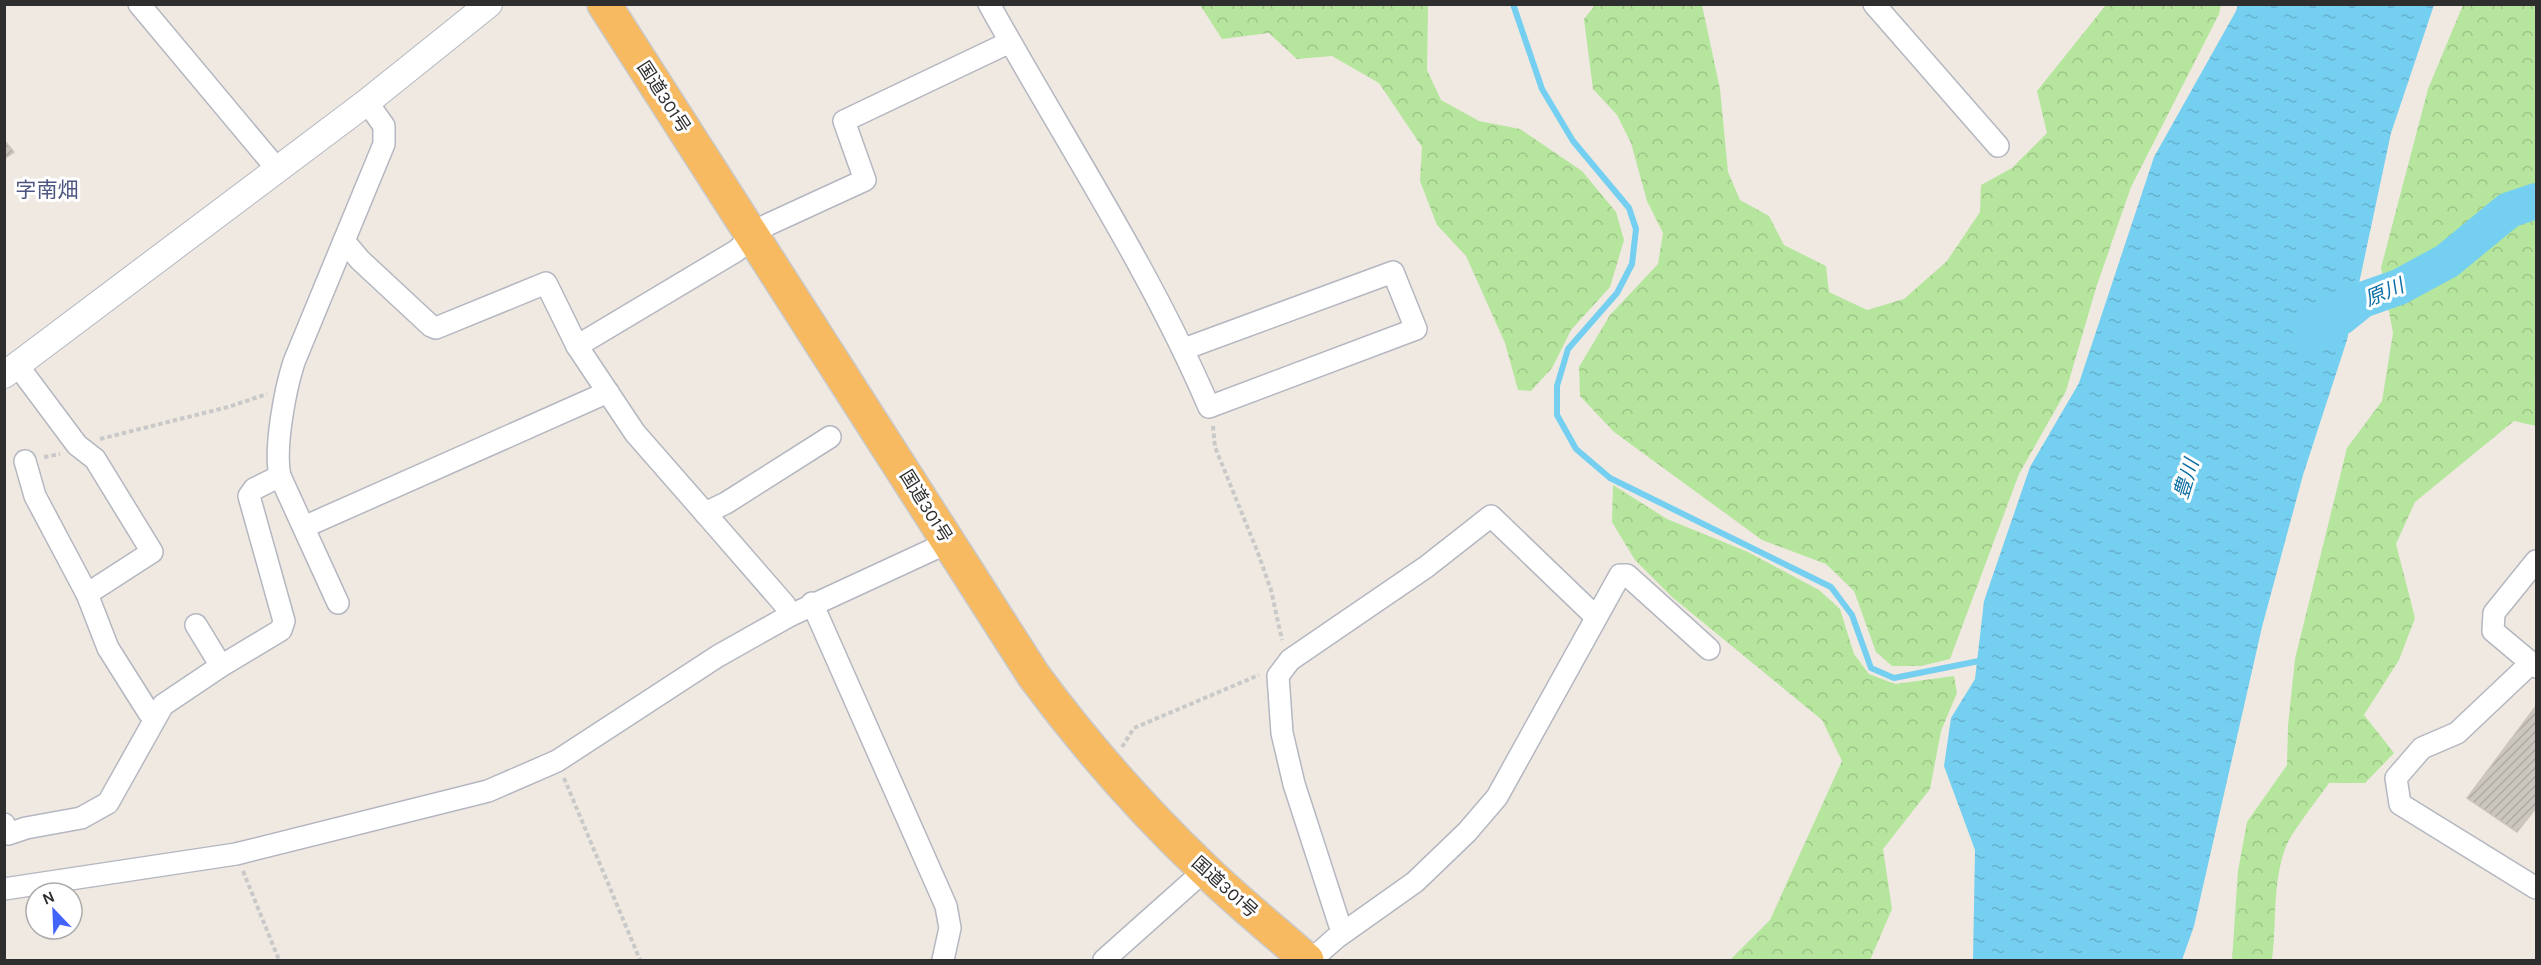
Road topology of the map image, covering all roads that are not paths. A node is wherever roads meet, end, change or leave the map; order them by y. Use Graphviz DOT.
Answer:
graph roads {
  1 [pos="139,4"];
  2 [pos="489,4"];
  3 [pos="604,4"];
  4 [pos="988,4"];
  5 [pos="1874,4"];
  6 [pos="1010,42"];
  7 [pos="367,102"];
  8 [pos="1998,146"];
  9 [pos="277,169"];
  10 [pos="755,236"];
  11 [pos="344,241"];
  12 [pos="577,346"];
  13 [pos="1184,349"];
  14 [pos="11,371"];
  15 [pos="608,392"];
  16 [pos="830,436"];
  17 [pos="25,461"];
  18 [pos="280,477"];
  19 [pos="705,513"];
  20 [pos="304,526"];
  21 [pos="949,542"];
  22 [pos="2536,561"];
  23 [pos="87,594"];
  24 [pos="338,603"];
  25 [pos="812,603"];
  26 [pos="789,615"];
  27 [pos="1596,617"];
  28 [pos="196,625"];
  29 [pos="1709,649"];
  30 [pos="2534,665"];
  31 [pos="221,666"];
  32 [pos="155,717"];
  33 [pos="4,824"];
  34 [pos="1205,870"];
  35 [pos="2536,888"];
  36 [pos="4,889"];
  37 [pos="1344,932"];
  38 [pos="943,960"];
  39 [pos="1104,960"];
  40 [pos="1309,960"];
  1 -- 9 [label="street"];
  2 -- 7 [label="street"];
  3 -- 10 [label="highway, 国道301号"];
  4 -- 6 [label="street"];
  5 -- 8 [label="street"];
  6 -- 10 [label="street"];
  6 -- 13 [label="street"];
  7 -- 9 [label="street"];
  7 -- 11 [label="street"];
  9 -- 14 [label="street"];
  10 -- 12 [label="street"];
  10 -- 21 [label="highway, 国道301号"];
  11 -- 12 [label="street"];
  11 -- 18 [label="street"];
  12 -- 15 [label="street"];
  13 -- 13 [label="street"];
  14 -- 23 [label="street"];
  15 -- 19 [label="street"];
  15 -- 20 [label="street"];
  16 -- 19 [label="street"];
  17 -- 23 [label="street"];
  18 -- 20 [label="street"];
  18 -- 31 [label="street"];
  19 -- 26 [label="street"];
  20 -- 24 [label="street"];
  21 -- 25 [label="street"];
  21 -- 34 [label="highway, 国道301号"];
  22 -- 30 [label="street"];
  23 -- 32 [label="street"];
  25 -- 26 [label="street"];
  25 -- 38 [label="street"];
  26 -- 36 [label="street"];
  27 -- 29 [label="street"];
  27 -- 37 [label="street"];
  27 -- 37 [label="street"];
  28 -- 31 [label="street"];
  30 -- 35 [label="street"];
  31 -- 32 [label="street"];
  32 -- 33 [label="street"];
  34 -- 39 [label="street"];
  34 -- 40 [label="highway, 国道301号"];
  37 -- 40 [label="street"];
}
